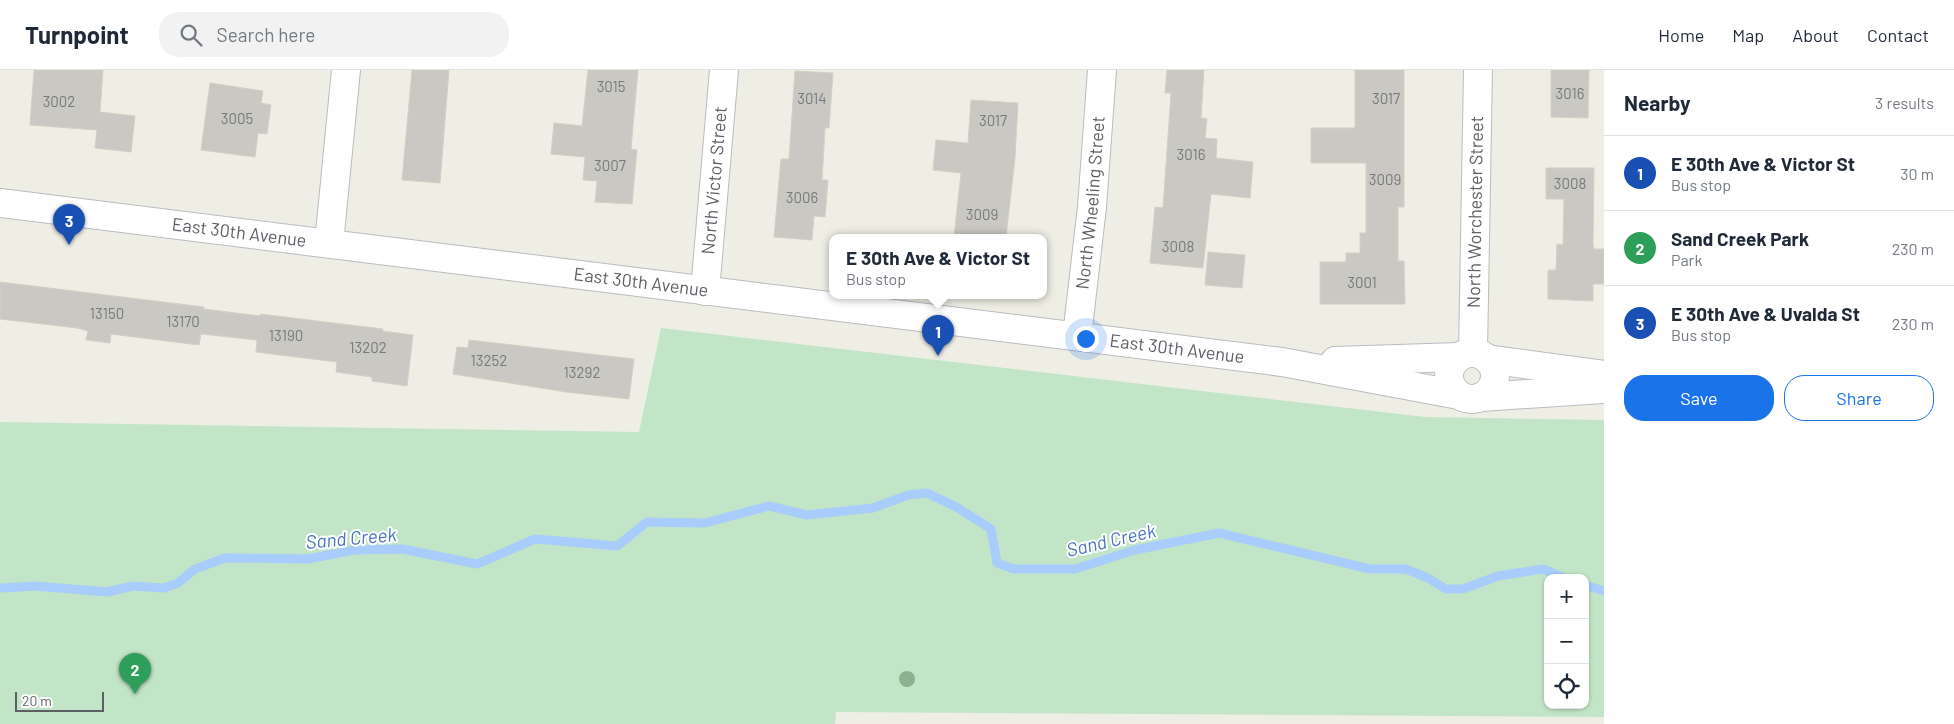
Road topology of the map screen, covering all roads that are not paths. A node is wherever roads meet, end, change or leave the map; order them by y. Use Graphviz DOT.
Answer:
graph roads {
  1 [pos="346,70"];
  2 [pos="724,70"];
  3 [pos="1102,70"];
  4 [pos="1478,70"];
  5 [pos="0,203"];
  6 [pos="329,244"];
  7 [pos="705,291"];
  8 [pos="1077,336"];
  9 [pos="1473,357"];
  10 [pos="1282,362"];
  11 [pos="1604,375"];
  12 [pos="1604,389"];
  13 [pos="1470,396"];
  1 -- 6 [label="street"];
  2 -- 7 [label="street, North Victor Street"];
  3 -- 8 [label="street, North Wheeling Street"];
  4 -- 9 [label="street, North Worchester Street"];
  5 -- 6 [label="street, East 30th Avenue"];
  6 -- 7 [label="street, East 30th Avenue"];
  7 -- 8 [label="street, East 30th Avenue"];
  8 -- 10 [label="street, East 30th Avenue"];
  9 -- 10 [label="street, East 30th Avenue"];
  9 -- 11 [label="street, East 30th Avenue"];
  9 -- 13 [label="street"];
  9 -- 13 [label="street"];
  10 -- 13 [label="street, East 30th Avenue"];
  12 -- 13 [label="street, East 30th Avenue"];
}
